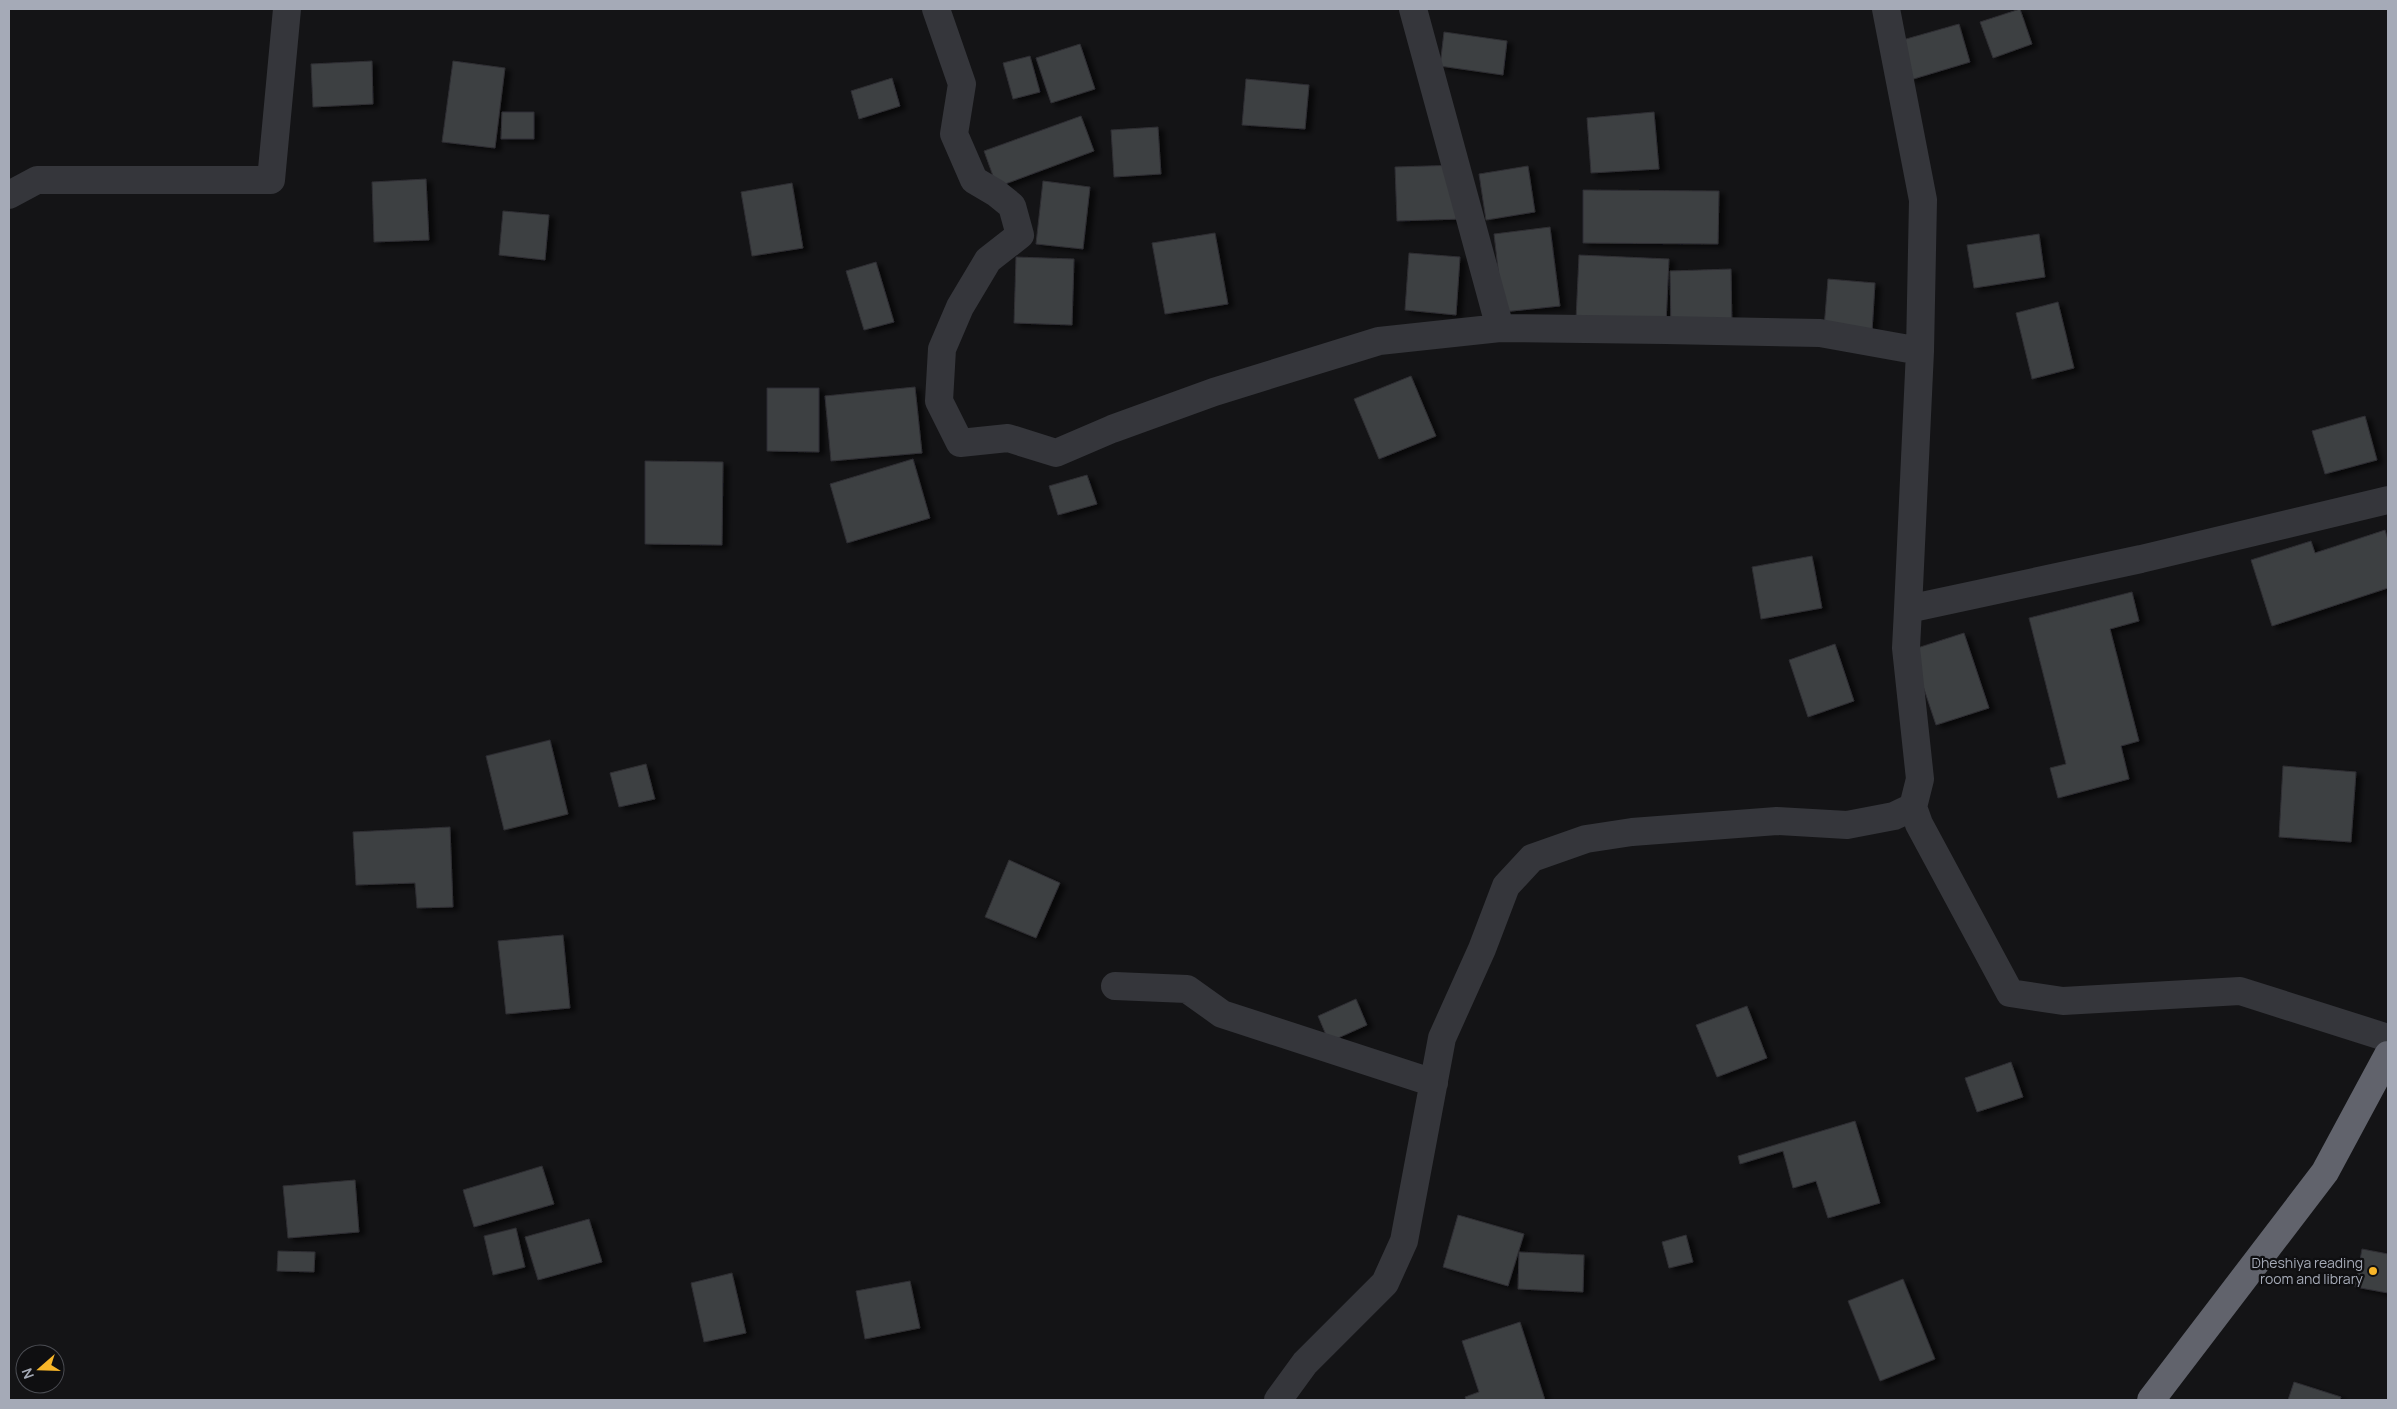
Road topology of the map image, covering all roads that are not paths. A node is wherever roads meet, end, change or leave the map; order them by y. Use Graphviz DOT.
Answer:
graph roads {
  1 [pos="287,9"];
  2 [pos="936,9"];
  3 [pos="1412,9"];
  4 [pos="1886,9"];
  5 [pos="9,195"];
  6 [pos="1500,328"];
  7 [pos="1920,350"];
  8 [pos="2388,500"];
  9 [pos="1908,609"];
  10 [pos="1913,807"];
  11 [pos="1115,986"];
  12 [pos="2388,1038"];
  13 [pos="2388,1054"];
  14 [pos="1434,1083"];
  15 [pos="1278,1400"];
  16 [pos="2151,1400"];
  1 -- 5 [label="street"];
  2 -- 6 [label="street"];
  3 -- 6 [label="street"];
  4 -- 7 [label="street"];
  6 -- 7 [label="street"];
  7 -- 9 [label="street"];
  8 -- 9 [label="street"];
  9 -- 10 [label="street"];
  10 -- 12 [label="street"];
  10 -- 14 [label="street"];
  11 -- 14 [label="street"];
  13 -- 16 [label="highway"];
  14 -- 15 [label="street"];
}
